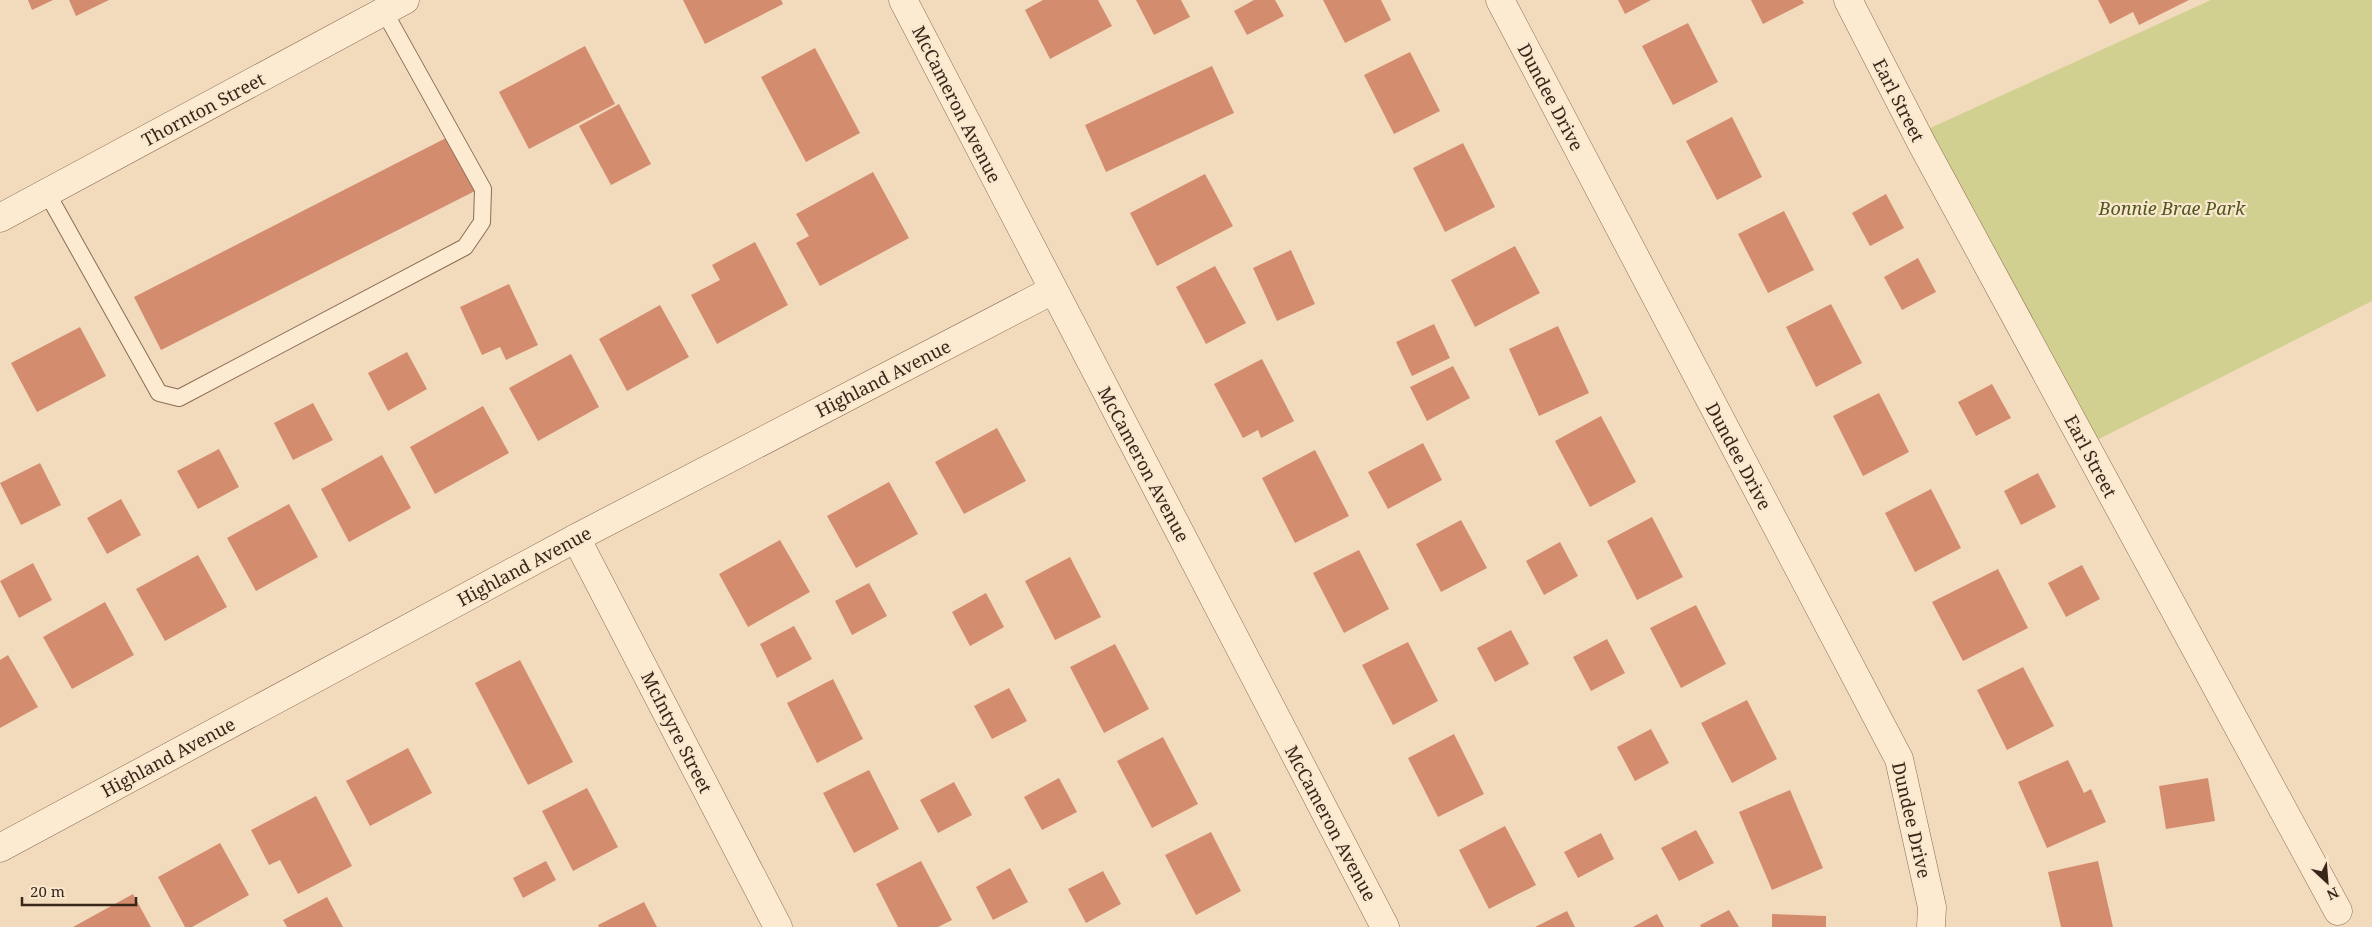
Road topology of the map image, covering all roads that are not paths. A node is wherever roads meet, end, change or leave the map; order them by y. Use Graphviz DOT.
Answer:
graph roads {
  1 [pos="904,0"];
  2 [pos="1500,0"];
  3 [pos="1848,0"];
  4 [pos="395,6"];
  5 [pos="47,193"];
  6 [pos="0,218"];
  7 [pos="1053,290"];
  8 [pos="576,538"];
  9 [pos="0,848"];
  10 [pos="2338,911"];
  11 [pos="778,927"];
  12 [pos="1386,927"];
  13 [pos="1931,927"];
  1 -- 7 [label="street, McCameron Avenue"];
  2 -- 13 [label="street, Dundee Drive"];
  3 -- 10 [label="street, Earl Street"];
  4 -- 5 [label="street, Thornton Street"];
  4 -- 5 [label="lane"];
  5 -- 6 [label="street, Thornton Street"];
  7 -- 8 [label="street, Highland Avenue"];
  7 -- 12 [label="street, McCameron Avenue"];
  8 -- 9 [label="street, Highland Avenue"];
  8 -- 11 [label="street, McIntyre Street"];
}
